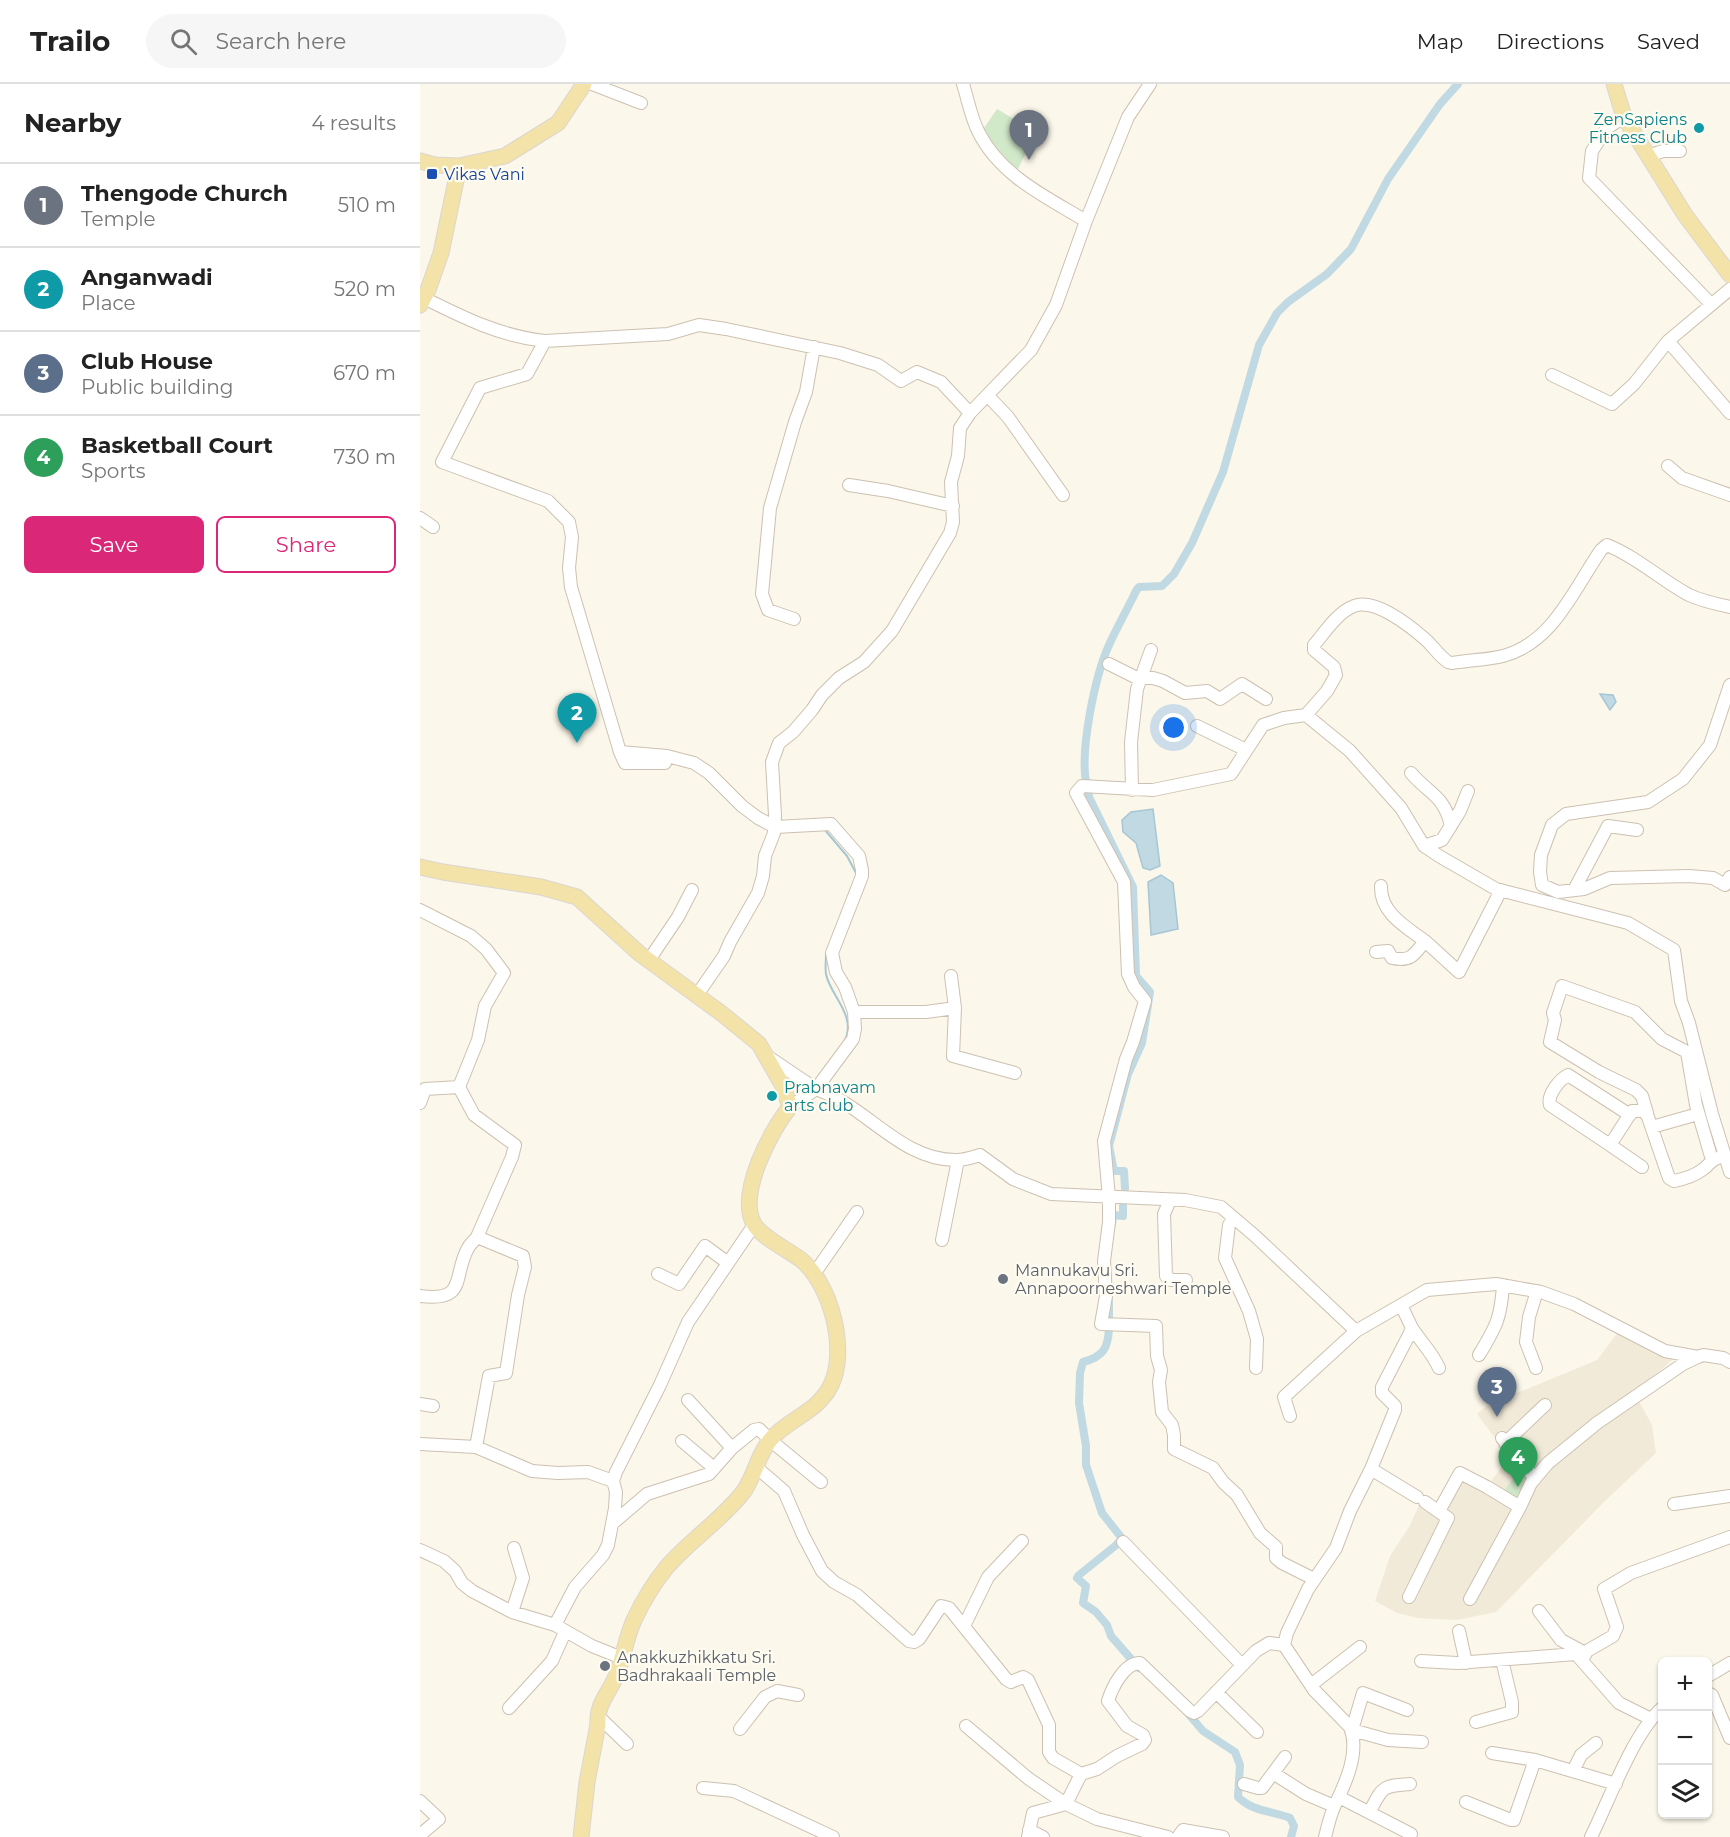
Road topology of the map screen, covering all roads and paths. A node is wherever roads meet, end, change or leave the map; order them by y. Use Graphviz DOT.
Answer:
graph roads {
  1 [pos="584,84"];
  2 [pos="592,84"];
  3 [pos="963,84"];
  4 [pos="1150,84"];
  5 [pos="1614,84"];
  6 [pos="641,103"];
  7 [pos="1624,117"];
  8 [pos="1680,151"];
  9 [pos="1648,156"];
  10 [pos="420,161"];
  11 [pos="459,166"];
  12 [pos="1086,220"];
  13 [pos="1730,275"];
  14 [pos="1730,289"];
  15 [pos="422,302"];
  16 [pos="1711,304"];
  17 [pos="545,341"];
  18 [pos="1668,341"];
  19 [pos="814,348"];
  20 [pos="1552,375"];
  21 [pos="988,396"];
  22 [pos="970,413"];
  23 [pos="1730,414"];
  24 [pos="1668,466"];
  25 [pos="849,485"];
  26 [pos="1063,495"];
  27 [pos="1730,495"];
  28 [pos="953,506"];
  29 [pos="420,518"];
  30 [pos="433,527"];
  31 [pos="1730,607"];
  32 [pos="794,619"];
  33 [pos="1151,650"];
  34 [pos="1109,663"];
  35 [pos="1142,677"];
  36 [pos="1730,685"];
  37 [pos="1266,699"];
  38 [pos="1306,715"];
  39 [pos="1197,726"];
  40 [pos="1246,750"];
  41 [pos="1411,773"];
  42 [pos="1132,790"];
  43 [pos="1468,791"];
  44 [pos="1451,826"];
  45 [pos="774,830"];
  46 [pos="1637,830"];
  47 [pos="1424,846"];
  48 [pos="420,867"];
  49 [pos="1730,877"];
  50 [pos="1381,886"];
  51 [pos="692,890"];
  52 [pos="1501,890"];
  53 [pos="1575,890"];
  54 [pos="420,910"];
  55 [pos="1425,941"];
  56 [pos="1376,952"];
  57 [pos="649,960"];
  58 [pos="951,976"];
  59 [pos="697,995"];
  60 [pos="955,1008"];
  61 [pos="854,1012"];
  62 [pos="767,1056"];
  63 [pos="1015,1073"];
  64 [pos="459,1087"];
  65 [pos="816,1089"];
  66 [pos="420,1103"];
  67 [pos="790,1107"];
  68 [pos="1647,1113"];
  69 [pos="1698,1114"];
  70 [pos="1630,1115"];
  71 [pos="1652,1127"];
  72 [pos="1610,1146"];
  73 [pos="1722,1157"];
  74 [pos="958,1160"];
  75 [pos="1642,1167"];
  76 [pos="1730,1172"];
  77 [pos="1112,1198"];
  78 [pos="1170,1200"];
  79 [pos="857,1212"];
  80 [pos="1234,1218"];
  81 [pos="754,1225"];
  82 [pos="477,1237"];
  83 [pos="942,1240"];
  84 [pos="728,1263"];
  85 [pos="658,1274"];
  86 [pos="814,1274"];
  87 [pos="1186,1280"];
  88 [pos="1503,1285"];
  89 [pos="1537,1291"];
  90 [pos="420,1296"];
  91 [pos="1401,1305"];
  92 [pos="1412,1328"];
  93 [pos="1356,1331"];
  94 [pos="1479,1355"];
  95 [pos="1698,1358"];
  96 [pos="1730,1362"];
  97 [pos="1257,1368"];
  98 [pos="1439,1368"];
  99 [pos="1536,1368"];
  100 [pos="688,1400"];
  101 [pos="420,1404"];
  102 [pos="1545,1405"];
  103 [pos="433,1406"];
  104 [pos="1290,1416"];
  105 [pos="770,1440"];
  106 [pos="682,1441"];
  107 [pos="420,1444"];
  108 [pos="476,1447"];
  109 [pos="732,1448"];
  110 [pos="756,1467"];
  111 [pos="714,1468"];
  112 [pos="1371,1468"];
  113 [pos="1535,1479"];
  114 [pos="613,1481"];
  115 [pos="820,1482"];
  116 [pos="1730,1496"];
  117 [pos="1674,1504"];
  118 [pos="1520,1507"];
  119 [pos="1438,1511"];
  120 [pos="612,1524"];
  121 [pos="1730,1537"];
  122 [pos="1022,1541"];
  123 [pos="1123,1542"];
  124 [pos="514,1548"];
  125 [pos="420,1550"];
  126 [pos="1314,1579"];
  127 [pos="1409,1597"];
  128 [pos="1470,1599"];
  129 [pos="1539,1611"];
  130 [pos="512,1612"];
  131 [pos="964,1626"];
  132 [pos="560,1628"];
  133 [pos="1459,1632"];
  134 [pos="1284,1645"];
  135 [pos="1360,1647"];
  136 [pos="1584,1657"];
  137 [pos="622,1658"];
  138 [pos="1502,1660"];
  139 [pos="1421,1661"];
  140 [pos="1466,1663"];
  141 [pos="1730,1663"];
  142 [pos="1242,1665"];
  143 [pos="1712,1673"];
  144 [pos="1311,1685"];
  145 [pos="1216,1692"];
  146 [pos="798,1695"];
  147 [pos="1712,1695"];
  148 [pos="509,1708"];
  149 [pos="1407,1710"];
  150 [pos="1659,1711"];
  151 [pos="597,1715"];
  152 [pos="1651,1719"];
  153 [pos="1476,1722"];
  154 [pos="966,1726"];
  155 [pos="740,1730"];
  156 [pos="1352,1730"];
  157 [pos="1257,1732"];
  158 [pos="1730,1738"];
  159 [pos="1422,1742"];
  160 [pos="1596,1743"];
  161 [pos="627,1744"];
  162 [pos="1492,1753"];
  163 [pos="1285,1757"];
  164 [pos="1535,1760"];
  165 [pos="1573,1771"];
  166 [pos="1273,1773"];
  167 [pos="1081,1774"];
  168 [pos="1244,1784"];
  169 [pos="1410,1784"];
  170 [pos="1616,1784"];
  171 [pos="703,1788"];
  172 [pos="420,1801"];
  173 [pos="1337,1802"];
  174 [pos="1466,1802"];
  175 [pos="1066,1804"];
  176 [pos="1370,1811"];
  177 [pos="1028,1833"];
  178 [pos="1135,1833"];
  179 [pos="420,1834"];
  180 [pos="1411,1834"];
  181 [pos="581,1837"];
  182 [pos="832,1837"];
  183 [pos="1043,1837"];
  184 [pos="1168,1837"];
  185 [pos="1178,1837"];
  186 [pos="1223,1837"];
  187 [pos="1325,1837"];
  188 [pos="1591,1837"];
  1 -- 11 [label="main road"];
  2 -- 6 [label="street"];
  3 -- 12 [label="street"];
  4 -- 12 [label="street"];
  5 -- 7 [label="main road"];
  7 -- 9 [label="main road"];
  7 -- 16 [label="street"];
  8 -- 9 [label="street"];
  9 -- 13 [label="main road"];
  10 -- 11 [label="main road"];
  11 -- 15 [label="main road"];
  12 -- 21 [label="street"];
  14 -- 16 [label="street"];
  15 -- 17 [label="street"];
  16 -- 18 [label="street"];
  17 -- 19 [label="street"];
  17 -- 45 [label="street"];
  18 -- 20 [label="street"];
  18 -- 23 [label="street"];
  19 -- 22 [label="street"];
  19 -- 32 [label="street"];
  21 -- 22 [label="street"];
  21 -- 26 [label="street"];
  22 -- 28 [label="street"];
  24 -- 27 [label="street"];
  25 -- 28 [label="street"];
  28 -- 45 [label="street"];
  29 -- 30 [label="street"];
  31 -- 38 [label="street"];
  33 -- 35 [label="street"];
  34 -- 35 [label="street"];
  35 -- 37 [label="street"];
  35 -- 42 [label="street"];
  36 -- 53 [label="street"];
  38 -- 40 [label="street"];
  38 -- 47 [label="street"];
  39 -- 40 [label="street"];
  40 -- 42 [label="street"];
  41 -- 44 [label="street"];
  42 -- 77 [label="street"];
  43 -- 44 [label="street"];
  44 -- 47 [label="street"];
  45 -- 59 [label="street"];
  45 -- 61 [label="street"];
  46 -- 53 [label="street"];
  47 -- 52 [label="street"];
  48 -- 57 [label="main road"];
  49 -- 53 [label="street"];
  50 -- 55 [label="street"];
  51 -- 57 [label="street"];
  52 -- 55 [label="street"];
  52 -- 73 [label="street"];
  54 -- 64 [label="street"];
  55 -- 56 [label="street"];
  57 -- 59 [label="main road"];
  58 -- 60 [label="street"];
  59 -- 62 [label="main road"];
  60 -- 61 [label="street"];
  60 -- 63 [label="street"];
  61 -- 65 [label="street"];
  62 -- 65 [label="street"];
  62 -- 67 [label="main road"];
  64 -- 66 [label="street"];
  64 -- 82 [label="street"];
  65 -- 67 [label="street"];
  65 -- 74 [label="street"];
  67 -- 81 [label="main road"];
  68 -- 69 [label="street"];
  68 -- 70 [label="street"];
  68 -- 71 [label="street"];
  69 -- 71 [label="street"];
  69 -- 73 [label="street"];
  70 -- 72 [label="street"];
  70 -- 72 [label="street"];
  71 -- 73 [label="street"];
  72 -- 75 [label="street"];
  73 -- 76 [label="street"];
  74 -- 77 [label="street"];
  74 -- 83 [label="street"];
  77 -- 78 [label="street"];
  77 -- 126 [label="street"];
  78 -- 80 [label="street"];
  78 -- 87 [label="street"];
  79 -- 86 [label="street"];
  80 -- 93 [label="street"];
  80 -- 97 [label="street"];
  81 -- 84 [label="street"];
  81 -- 86 [label="main road"];
  82 -- 90 [label="street"];
  82 -- 108 [label="street"];
  84 -- 85 [label="street"];
  84 -- 114 [label="street"];
  86 -- 105 [label="main road"];
  88 -- 89 [label="street"];
  88 -- 91 [label="street"];
  88 -- 94 [label="street"];
  89 -- 95 [label="street"];
  89 -- 99 [label="street"];
  91 -- 92 [label="street"];
  91 -- 93 [label="street"];
  92 -- 98 [label="street"];
  92 -- 112 [label="street"];
  93 -- 104 [label="street"];
  95 -- 96 [label="street"];
  95 -- 113 [label="street"];
  100 -- 109 [label="street"];
  101 -- 103 [label="street"];
  102 -- 113 [label="street"];
  105 -- 109 [label="street"];
  105 -- 110 [label="main road"];
  105 -- 115 [label="street"];
  106 -- 111 [label="street"];
  107 -- 108 [label="street"];
  108 -- 114 [label="street"];
  109 -- 111 [label="street"];
  110 -- 131 [label="street"];
  110 -- 137 [label="main road"];
  111 -- 120 [label="street"];
  112 -- 119 [label="street"];
  112 -- 126 [label="street"];
  113 -- 118 [label="street"];
  114 -- 120 [label="street"];
  116 -- 117 [label="street"];
  118 -- 119 [label="street"];
  118 -- 128 [label="street"];
  119 -- 127 [label="street"];
  120 -- 132 [label="street"];
  121 -- 136 [label="street"];
  122 -- 131 [label="street"];
  123 -- 142 [label="street"];
  124 -- 130 [label="street"];
  125 -- 130 [label="street"];
  126 -- 134 [label="street"];
  129 -- 136 [label="street"];
  130 -- 132 [label="street"];
  131 -- 167 [label="street"];
  132 -- 137 [label="street"];
  132 -- 148 [label="street"];
  133 -- 140 [label="street"];
  134 -- 142 [label="street"];
  134 -- 144 [label="street"];
  135 -- 144 [label="street"];
  136 -- 138 [label="street"];
  136 -- 152 [label="street"];
  137 -- 151 [label="main road"];
  138 -- 140 [label="street"];
  138 -- 153 [label="street"];
  139 -- 140 [label="street"];
  141 -- 143 [label="street"];
  142 -- 145 [label="street"];
  144 -- 156 [label="street"];
  145 -- 157 [label="street"];
  145 -- 167 [label="street"];
  146 -- 155 [label="street"];
  147 -- 158 [label="street"];
  149 -- 156 [label="street"];
  150 -- 152 [label="street"];
  151 -- 161 [label="street"];
  151 -- 181 [label="main road"];
  152 -- 170 [label="street"];
  154 -- 175 [label="street"];
  156 -- 159 [label="street"];
  156 -- 173 [label="street"];
  160 -- 165 [label="street"];
  162 -- 164 [label="street"];
  163 -- 166 [label="street"];
  164 -- 165 [label="street"];
  164 -- 174 [label="street"];
  165 -- 170 [label="street"];
  166 -- 168 [label="street"];
  166 -- 173 [label="street"];
  167 -- 175 [label="street"];
  169 -- 176 [label="street"];
  170 -- 188 [label="street"];
  171 -- 182 [label="street"];
  172 -- 179 [label="street"];
  173 -- 176 [label="street"];
  173 -- 187 [label="street"];
  175 -- 177 [label="street"];
  175 -- 178 [label="street"];
  176 -- 180 [label="street"];
  177 -- 183 [label="street"];
  178 -- 184 [label="street"];
  185 -- 186 [label="street"];
}
